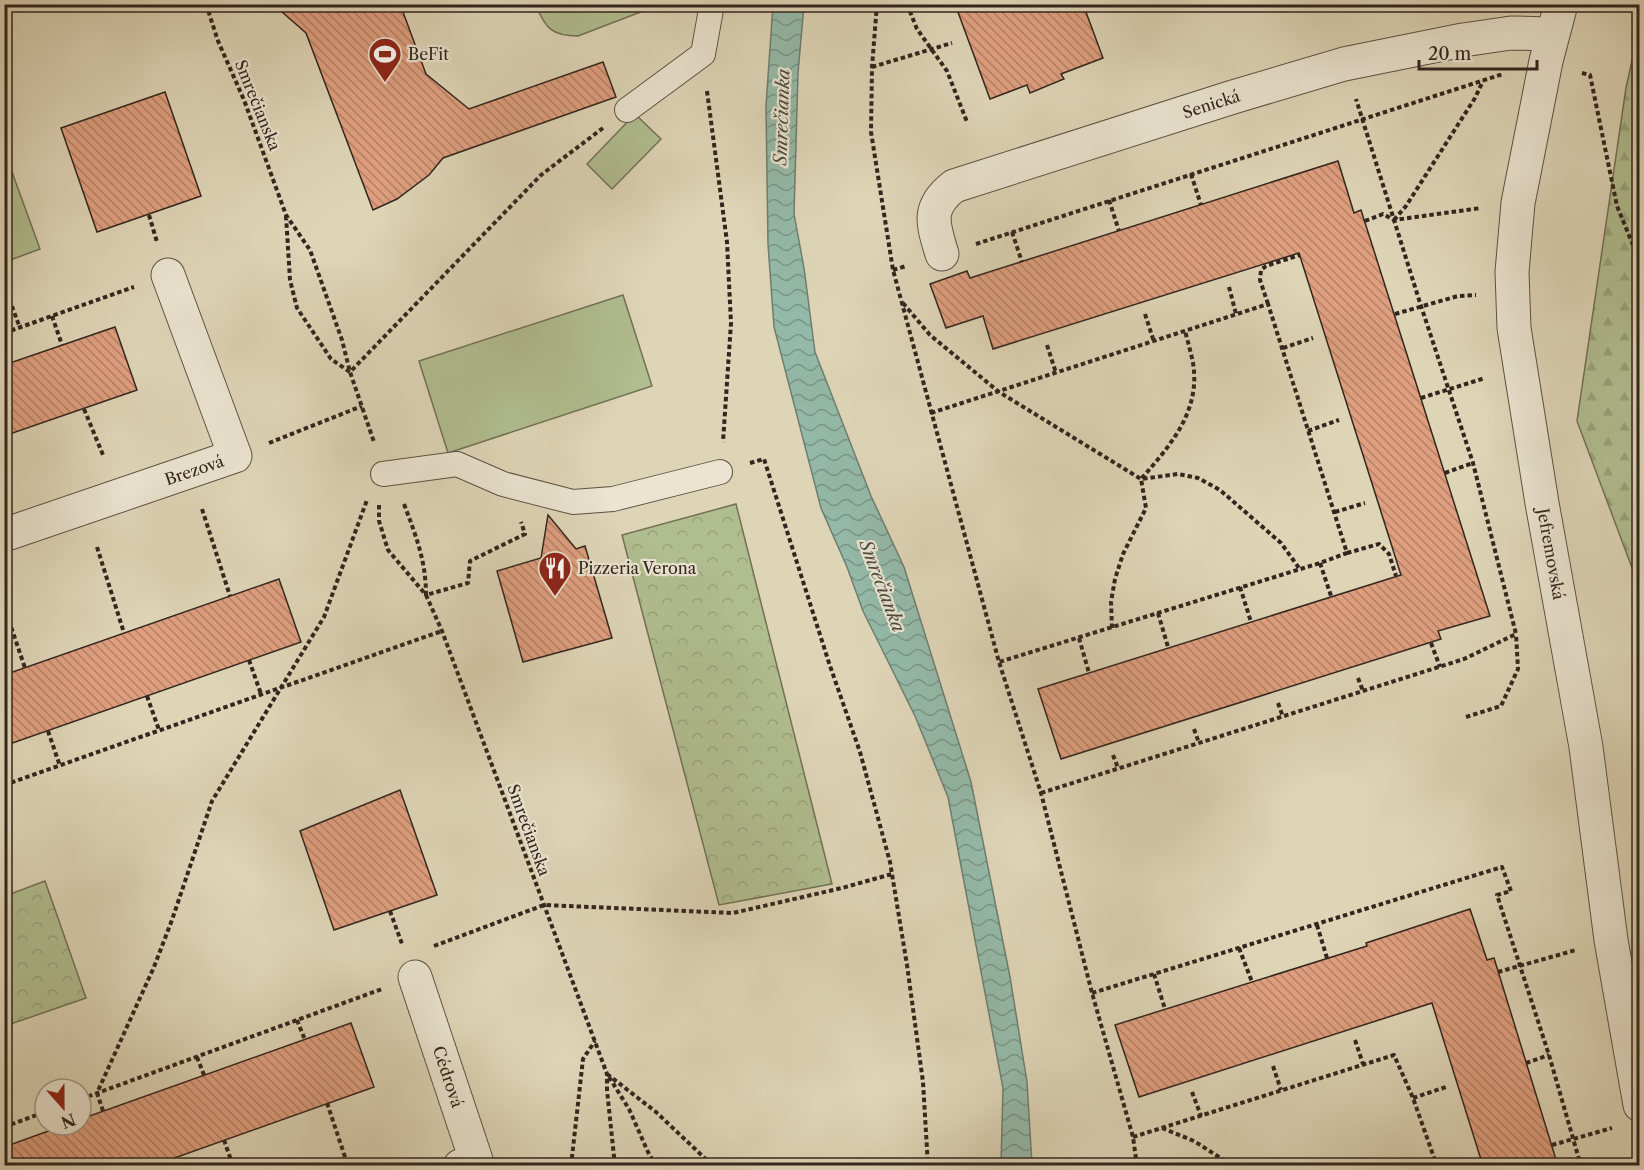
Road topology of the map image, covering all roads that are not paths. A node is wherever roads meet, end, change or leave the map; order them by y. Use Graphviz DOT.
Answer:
graph roads {
  1 [pos="712,4"];
  2 [pos="1553,33"];
  3 [pos="627,110"];
  4 [pos="942,254"];
  5 [pos="168,275"];
  6 [pos="720,472"];
  7 [pos="382,481"];
  8 [pos="4,535"];
  9 [pos="422,962"];
  10 [pos="1631,1116"];
  11 [pos="459,1166"];
  1 -- 3 [label="lane"];
  2 -- 4 [label="street, Senická"];
  2 -- 10 [label="street, Jefremovská"];
  5 -- 8 [label="street, Brezová"];
  6 -- 7 [label="lane"];
  9 -- 11 [label="street, Cédrová"];
}
